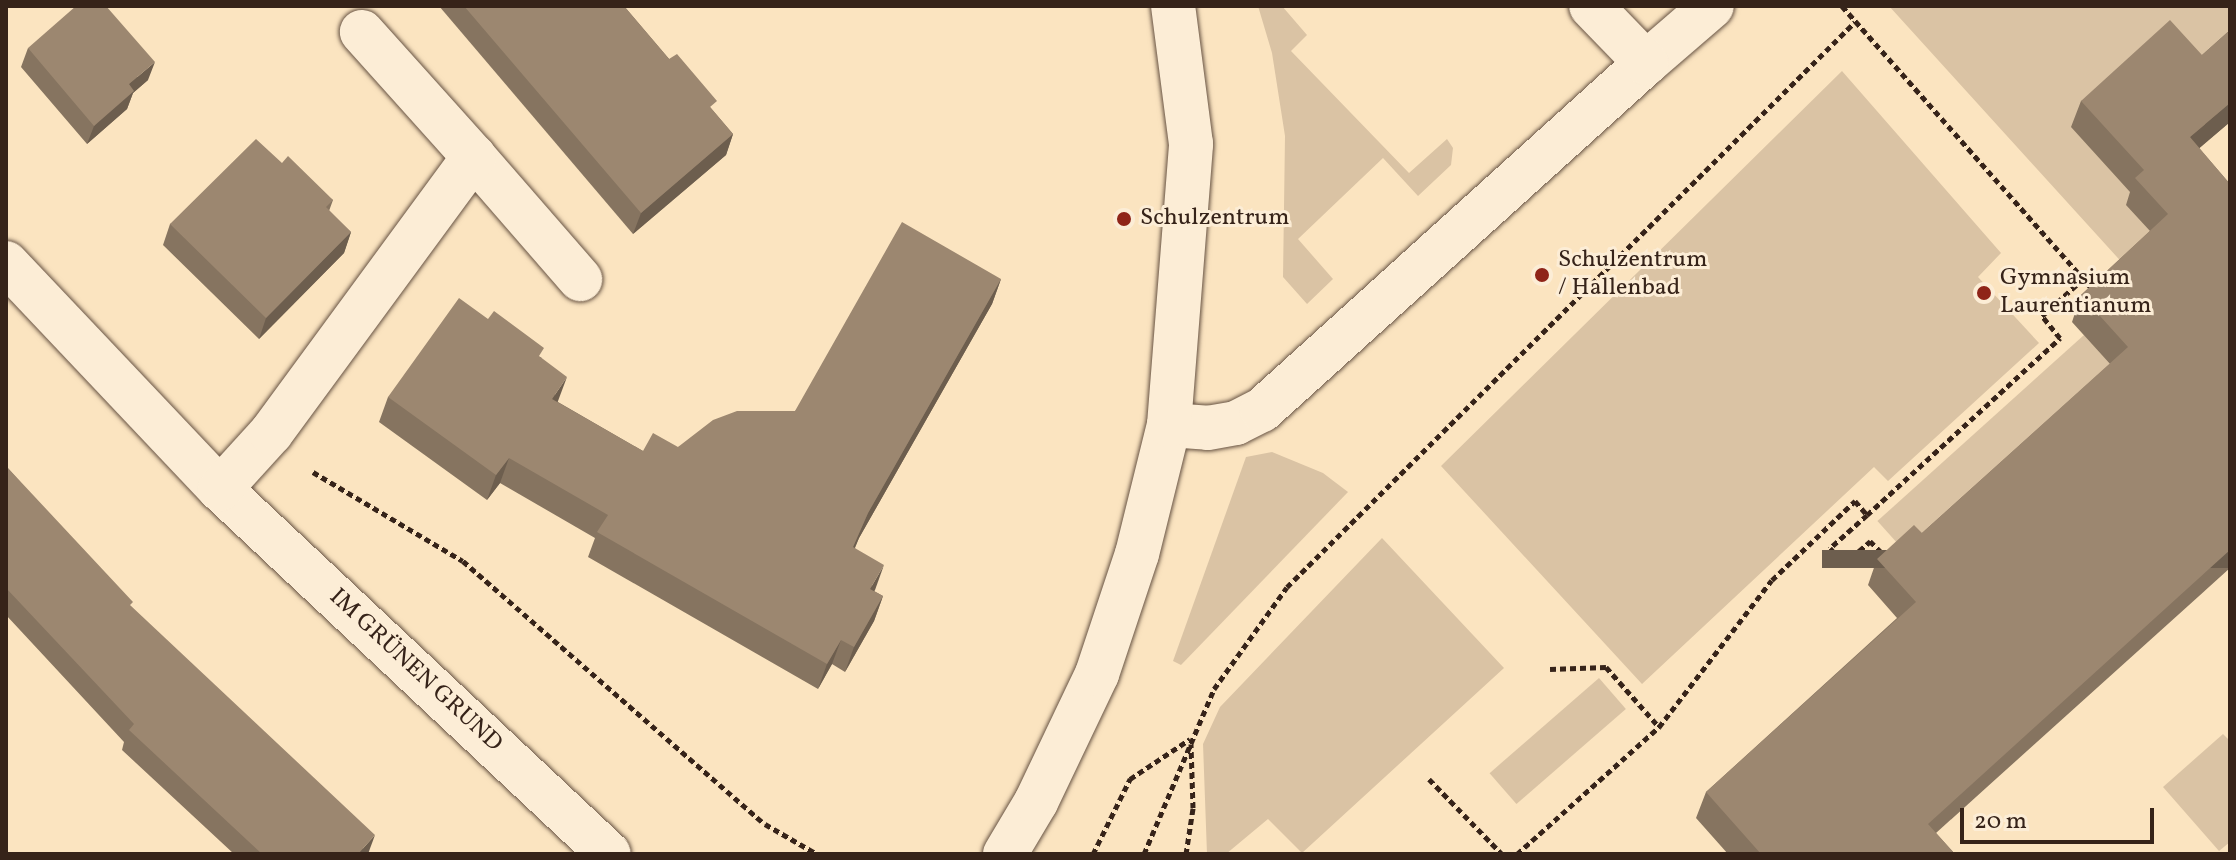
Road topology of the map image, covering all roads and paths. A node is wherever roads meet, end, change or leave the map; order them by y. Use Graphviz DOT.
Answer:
graph roads {
  1 [pos="1173,6"];
  2 [pos="1591,6"];
  3 [pos="1712,6"];
  4 [pos="1842,6"];
  5 [pos="1855,22"];
  6 [pos="362,32"];
  7 [pos="1646,63"];
  8 [pos="474,157"];
  9 [pos="6,263"];
  10 [pos="580,279"];
  11 [pos="2083,279"];
  12 [pos="2101,299"];
  13 [pos="1169,425"];
  14 [pos="271,433"];
  15 [pos="220,489"];
  16 [pos="1867,515"];
  17 [pos="1892,563"];
  18 [pos="1550,669"];
  19 [pos="1659,727"];
  20 [pos="1191,739"];
  21 [pos="1429,779"];
  22 [pos="813,853"];
  23 [pos="609,854"];
  24 [pos="1005,854"];
  25 [pos="1093,854"];
  26 [pos="1144,854"];
  27 [pos="1186,854"];
  28 [pos="1502,854"];
  29 [pos="1517,854"];
  1 -- 13 [label="street"];
  2 -- 7 [label="street"];
  3 -- 7 [label="street"];
  4 -- 5 [label="path"];
  5 -- 11 [label="path"];
  5 -- 20 [label="path"];
  6 -- 8 [label="street"];
  7 -- 13 [label="street"];
  8 -- 10 [label="street"];
  8 -- 14 [label="street"];
  9 -- 15 [label="street, IM GRÜNEN GRUND"];
  11 -- 12 [label="path"];
  11 -- 16 [label="path"];
  13 -- 24 [label="street"];
  14 -- 15 [label="street"];
  14 -- 22 [label="path"];
  15 -- 23 [label="street, IM GRÜNEN GRUND"];
  16 -- 17 [label="path"];
  16 -- 19 [label="path"];
  18 -- 19 [label="path"];
  19 -- 29 [label="path"];
  20 -- 25 [label="path"];
  20 -- 26 [label="path"];
  20 -- 27 [label="path"];
  21 -- 28 [label="path"];
}
